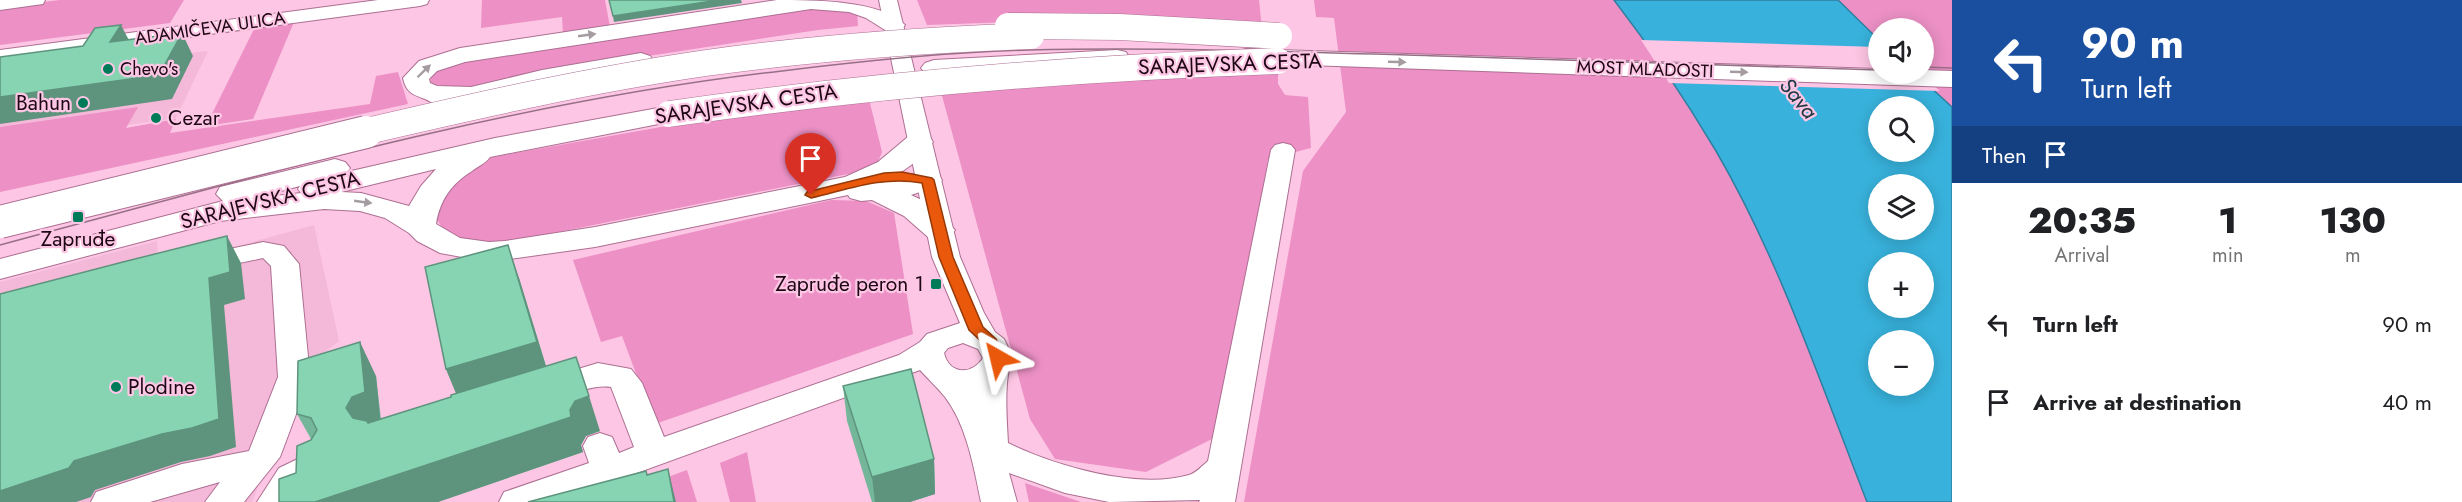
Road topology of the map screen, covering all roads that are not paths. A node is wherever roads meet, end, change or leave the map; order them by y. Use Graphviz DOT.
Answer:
graph roads {
  1 [pos="36,0"];
  2 [pos="420,0"];
  3 [pos="888,0"];
  4 [pos="817,1"];
  5 [pos="0,4"];
  6 [pos="893,26"];
  7 [pos="1279,49"];
  8 [pos="1337,51"];
  9 [pos="0,56"];
  10 [pos="1868,59"];
  11 [pos="1934,60"];
  12 [pos="1952,61"];
  13 [pos="1952,80"];
  14 [pos="477,93"];
  15 [pos="919,142"];
  16 [pos="495,147"];
  17 [pos="1283,150"];
  18 [pos="927,180"];
  19 [pos="873,185"];
  20 [pos="0,207"];
  21 [pos="221,212"];
  22 [pos="0,222"];
  23 [pos="420,226"];
  24 [pos="942,244"];
  25 [pos="0,253"];
  26 [pos="0,269"];
  27 [pos="171,271"];
  28 [pos="989,351"];
  29 [pos="938,360"];
  30 [pos="527,396"];
  31 [pos="653,453"];
  32 [pos="316,464"];
  33 [pos="256,465"];
  34 [pos="1223,468"];
  35 [pos="994,474"];
  36 [pos="109,502"];
  37 [pos="223,502"];
  38 [pos="275,502"];
  39 [pos="517,502"];
  40 [pos="1217,502"];
  1 -- 5 [label="street"];
  2 -- 9 [label="street, ADAMIČEVA ULICA"];
  3 -- 6 [label="street"];
  4 -- 6 [label="main road"];
  14 -- 4 [label="main road, one-way"];
  6 -- 15 [label="street"];
  7 -- 8 [label="main road, SARAJEVSKA CESTA"];
  7 -- 14 [label="main road, SARAJEVSKA CESTA, bridge"];
  7 -- 16 [label="main road, SARAJEVSKA CESTA, bridge"];
  7 -- 22 [label="main road, SARAJEVSKA CESTA, bridge"];
  7 -- 25 [label="main road, SARAJEVSKA CESTA"];
  8 -- 10 [label="main road, MOST MLADOSTI"];
  8 -- 13 [label="main road, MOST MLADOSTI, one-way"];
  11 -- 12 [label="main road"];
  14 -- 20 [label="main road, SARAJEVSKA CESTA"];
  15 -- 18 [label="street"];
  15 -- 19 [label="main road"];
  16 -- 21 [label="main road, SARAJEVSKA CESTA"];
  16 -- 23 [label="main road"];
  17 -- 34 [label="street"];
  18 -- 19 [label="main road"];
  18 -- 24 [label="street"];
  19 -- 23 [label="main road"];
  19 -- 24 [label="main road"];
  21 -- 23 [label="main road, one-way"];
  21 -- 26 [label="main road, SARAJEVSKA CESTA"];
  24 -- 28 [label="street"];
  24 -- 29 [label="street"];
  27 -- 33 [label="street"];
  28 -- 29 [label="street"];
  28 -- 29 [label="street"];
  28 -- 35 [label="street"];
  29 -- 31 [label="street"];
  29 -- 35 [label="street"];
  30 -- 31 [label="street"];
  31 -- 39 [label="street"];
  32 -- 38 [label="street"];
  33 -- 36 [label="street"];
  33 -- 37 [label="street"];
  34 -- 35 [label="street"];
  34 -- 40 [label="street"];
}
